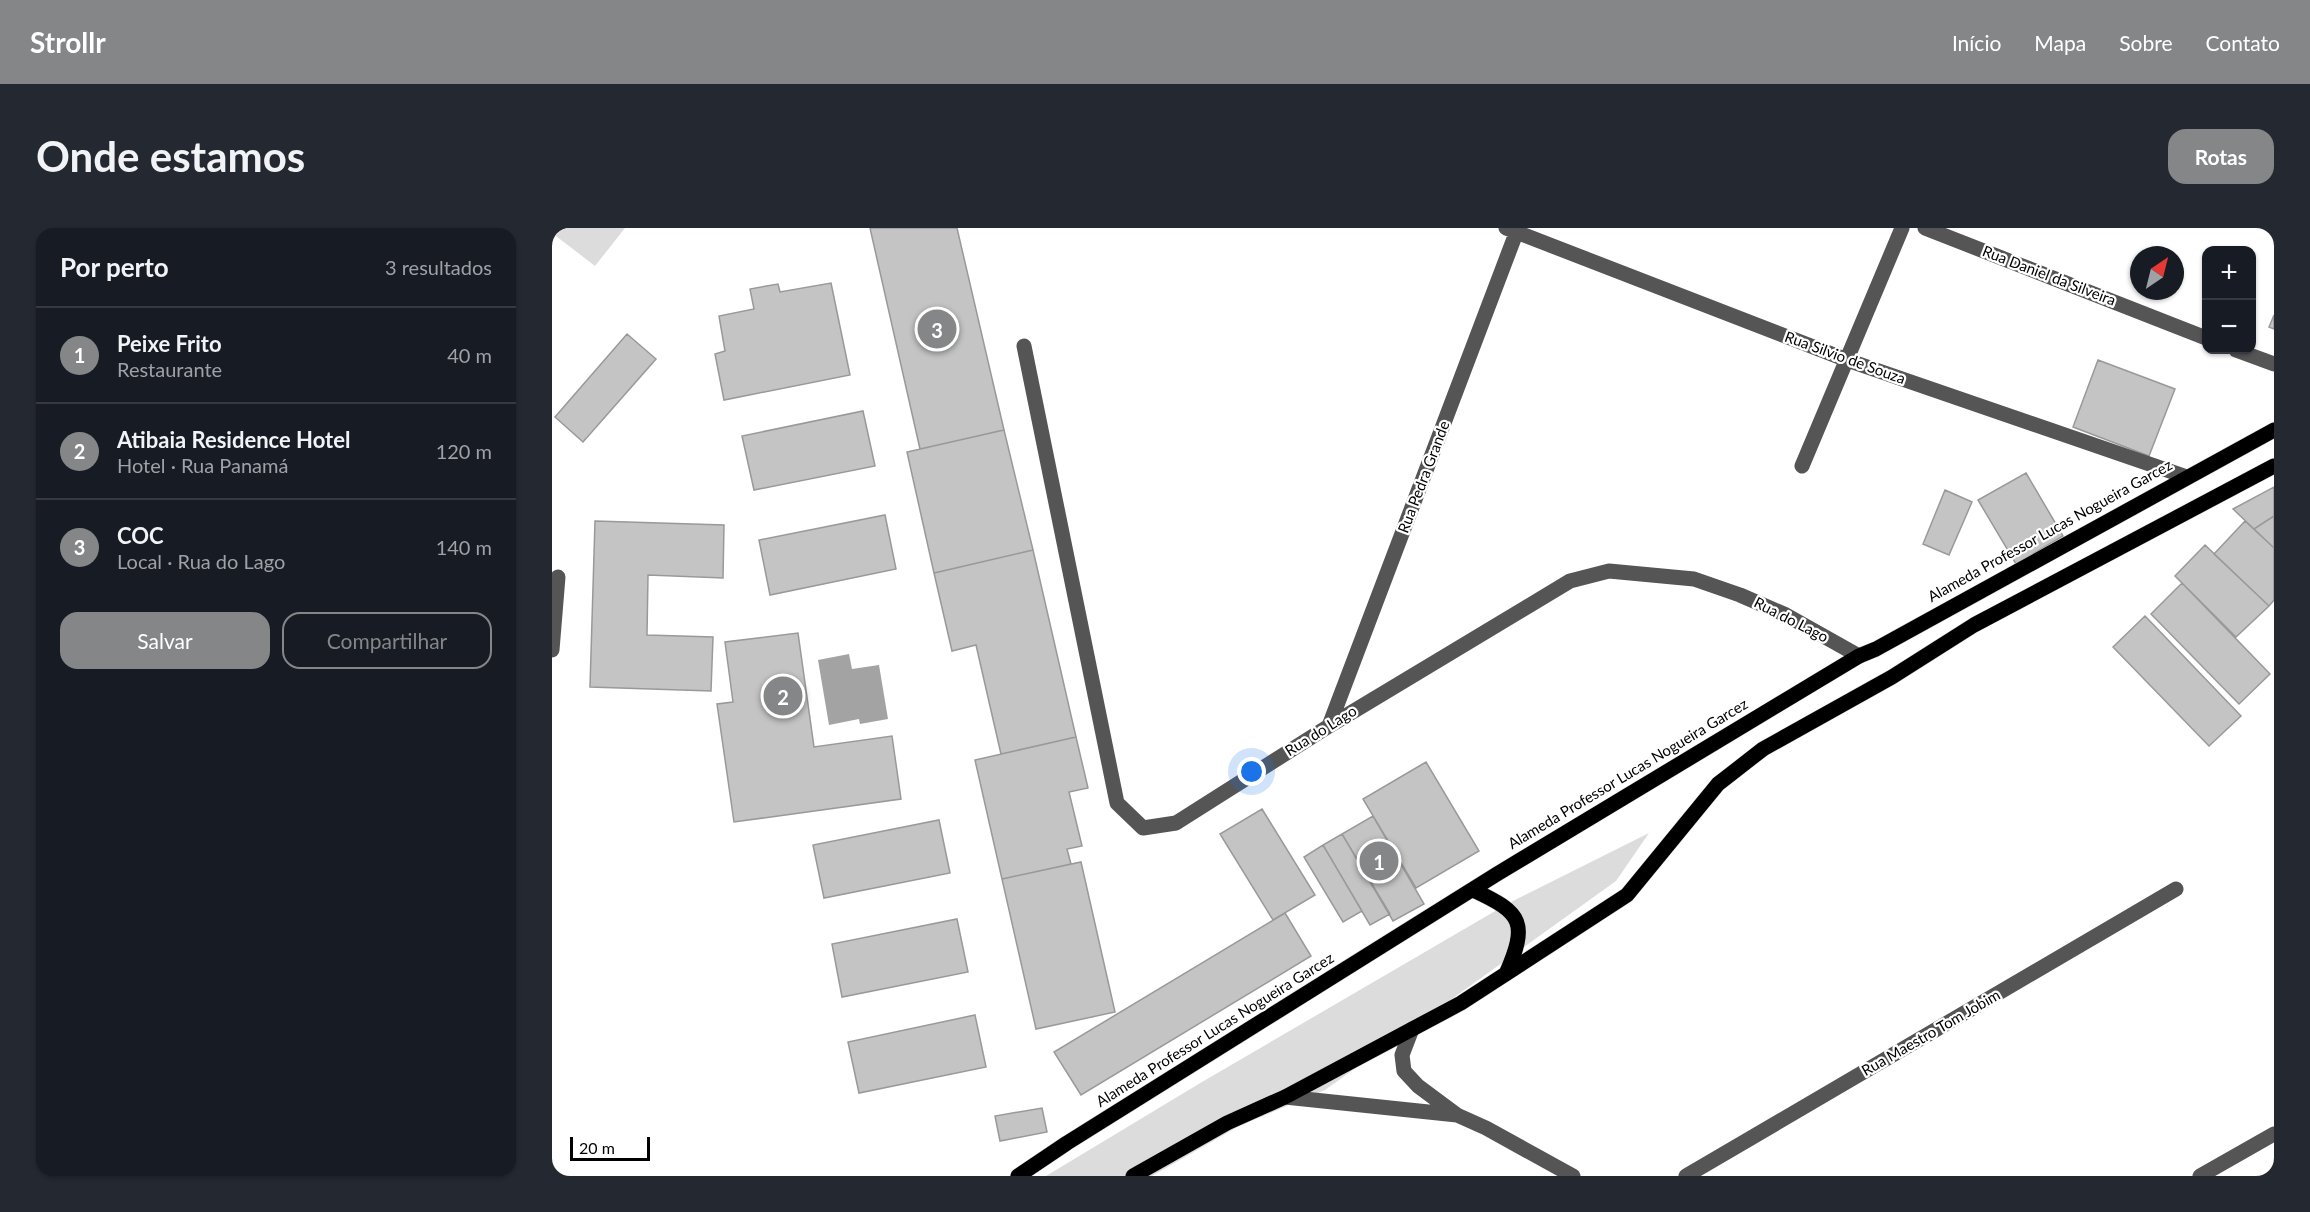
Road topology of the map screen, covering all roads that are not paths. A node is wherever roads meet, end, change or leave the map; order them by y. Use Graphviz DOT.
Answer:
graph roads {
  1 [pos="1902,228"];
  2 [pos="1925,228"];
  3 [pos="1514,229"];
  4 [pos="2202,336"];
  5 [pos="1024,346"];
  6 [pos="2247,354"];
  7 [pos="1847,360"];
  8 [pos="2274,364"];
  9 [pos="2274,430"];
  10 [pos="1802,466"];
  11 [pos="2274,466"];
  12 [pos="2187,477"];
  13 [pos="558,577"];
  14 [pos="552,650"];
  15 [pos="1859,656"];
  16 [pos="1329,726"];
  17 [pos="2176,889"];
  18 [pos="1473,890"];
  19 [pos="1506,974"];
  20 [pos="1412,1029"];
  21 [pos="1285,1096"];
  22 [pos="1457,1115"];
  23 [pos="2274,1134"];
  24 [pos="1018,1176"];
  25 [pos="1133,1176"];
  26 [pos="1573,1176"];
  27 [pos="1686,1176"];
  28 [pos="2200,1176"];
  1 -- 7 [label="street"];
  2 -- 4 [label="street, Rua Daniel da Silveira"];
  3 -- 7 [label="street, Rua Silvio de Souza"];
  3 -- 16 [label="street, Rua Pedra Grande"];
  5 -- 16 [label="street, Rua do Lago"];
  6 -- 8 [label="street"];
  7 -- 10 [label="street"];
  7 -- 12 [label="street, Rua Silvio de Souza"];
  9 -- 12 [label="main road, Alameda Professor Lucas Nogueira Garcez"];
  11 -- 19 [label="main road"];
  12 -- 15 [label="main road, Alameda Professor Lucas Nogueira Garcez"];
  13 -- 14 [label="street"];
  15 -- 16 [label="street, Rua do Lago"];
  15 -- 18 [label="main road, Alameda Professor Lucas Nogueira Garcez"];
  17 -- 27 [label="street, Rua Maestro Tom Jobim"];
  18 -- 19 [label="main road"];
  18 -- 24 [label="main road, Alameda Professor Lucas Nogueira Garcez"];
  19 -- 20 [label="main road"];
  20 -- 21 [label="main road"];
  20 -- 22 [label="street"];
  21 -- 22 [label="street"];
  21 -- 25 [label="main road"];
  22 -- 26 [label="street"];
  23 -- 28 [label="street"];
}
